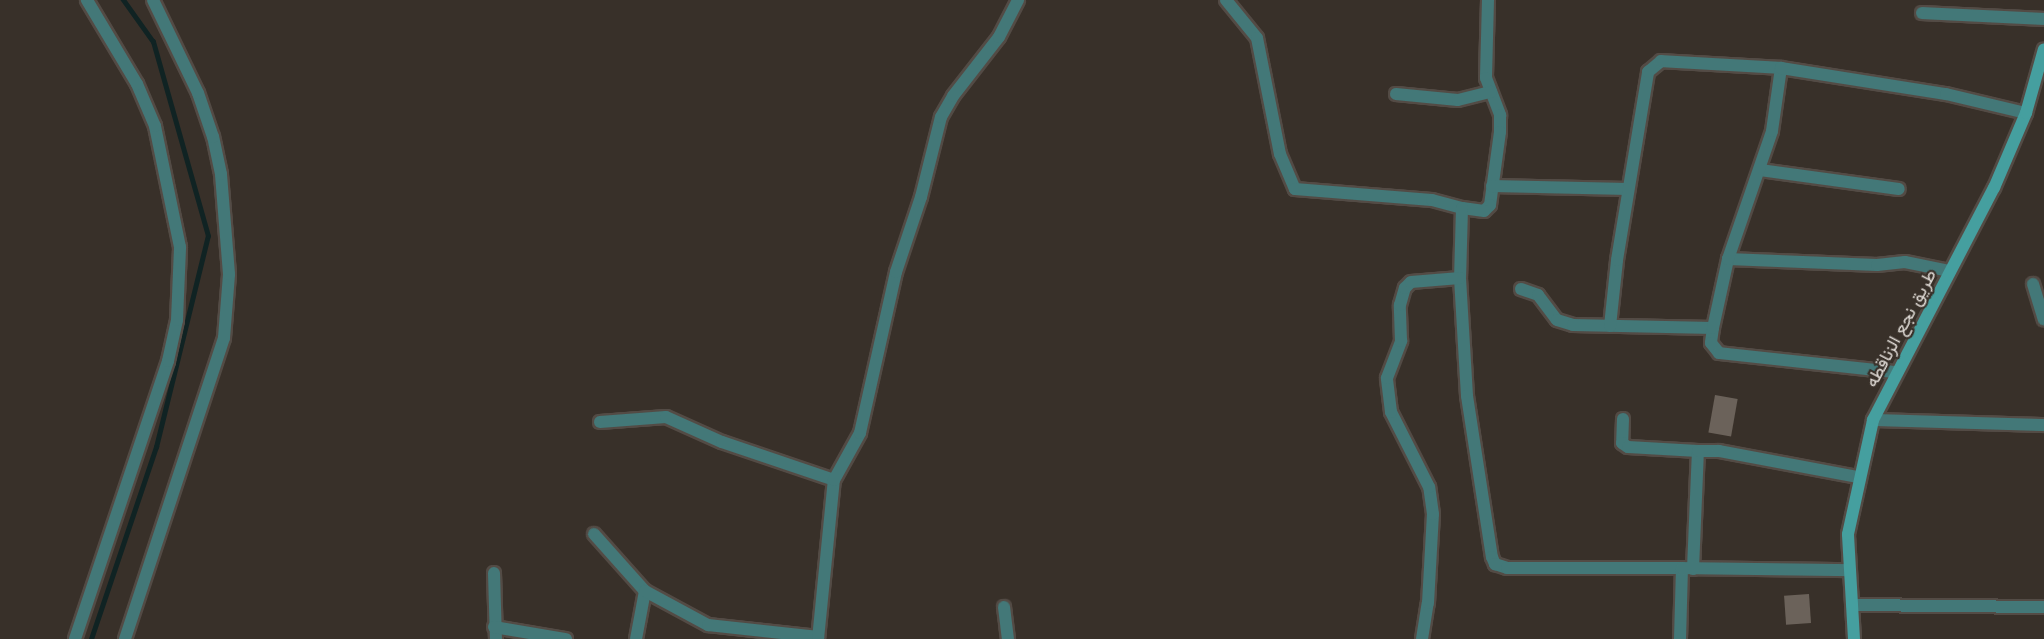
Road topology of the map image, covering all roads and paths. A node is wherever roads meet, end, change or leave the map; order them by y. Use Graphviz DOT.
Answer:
graph roads {
  1 [pos="87,0"];
  2 [pos="153,0"];
  3 [pos="1018,0"];
  4 [pos="1226,0"];
  5 [pos="1488,0"];
  6 [pos="1922,13"];
  7 [pos="2044,18"];
  8 [pos="2044,49"];
  9 [pos="1781,68"];
  10 [pos="1491,92"];
  11 [pos="1396,94"];
  12 [pos="2026,113"];
  13 [pos="1760,170"];
  14 [pos="1492,186"];
  15 [pos="1628,189"];
  16 [pos="1899,189"];
  17 [pos="1462,208"];
  18 [pos="1728,259"];
  19 [pos="1950,271"];
  20 [pos="1460,278"];
  21 [pos="2034,284"];
  22 [pos="1521,289"];
  23 [pos="2044,319"];
  24 [pos="1610,326"];
  25 [pos="1713,328"];
  26 [pos="1895,372"];
  27 [pos="1623,419"];
  28 [pos="1873,420"];
  29 [pos="600,422"];
  30 [pos="2044,424"];
  31 [pos="1698,451"];
  32 [pos="1858,477"];
  33 [pos="834,480"];
  34 [pos="594,534"];
  35 [pos="1687,568"];
  36 [pos="1850,570"];
  37 [pos="494,573"];
  38 [pos="645,591"];
  39 [pos="1852,605"];
  40 [pos="1004,607"];
  41 [pos="2044,607"];
  42 [pos="495,633"];
  43 [pos="818,638"];
  44 [pos="75,639"];
  45 [pos="125,639"];
  46 [pos="566,639"];
  47 [pos="636,639"];
  48 [pos="1008,639"];
  49 [pos="1422,639"];
  50 [pos="1680,639"];
  51 [pos="1854,639"];
  1 -- 44 [label="street"];
  2 -- 45 [label="street"];
  3 -- 33 [label="street"];
  4 -- 17 [label="street"];
  5 -- 10 [label="street"];
  6 -- 7 [label="street"];
  8 -- 12 [label="street, طريق نجع الزناقطه"];
  9 -- 12 [label="street"];
  9 -- 13 [label="street"];
  9 -- 15 [label="street"];
  10 -- 11 [label="street"];
  10 -- 14 [label="street"];
  12 -- 19 [label="street, طريق نجع الزناقطه"];
  13 -- 16 [label="street"];
  13 -- 18 [label="street"];
  14 -- 15 [label="street"];
  14 -- 17 [label="street"];
  15 -- 24 [label="street"];
  17 -- 20 [label="street"];
  18 -- 19 [label="street"];
  18 -- 25 [label="street"];
  19 -- 26 [label="street, طريق نجع الزناقطه"];
  20 -- 35 [label="street"];
  20 -- 49 [label="street"];
  21 -- 23 [label="street"];
  22 -- 24 [label="street"];
  24 -- 25 [label="street"];
  25 -- 26 [label="street"];
  26 -- 28 [label="street, طريق نجع الزناقطه"];
  27 -- 31 [label="street"];
  28 -- 30 [label="street"];
  28 -- 32 [label="street, طريق نجع الزناقطه"];
  29 -- 33 [label="street"];
  31 -- 32 [label="street"];
  31 -- 35 [label="street"];
  32 -- 36 [label="street, طريق نجع الزناقطه"];
  33 -- 43 [label="street"];
  34 -- 38 [label="street"];
  35 -- 36 [label="street"];
  35 -- 50 [label="street"];
  36 -- 39 [label="street, طريق نجع الزناقطه"];
  37 -- 42 [label="street"];
  38 -- 43 [label="street"];
  38 -- 47 [label="street"];
  39 -- 41 [label="street"];
  39 -- 51 [label="street, طريق نجع الزناقطه"];
  40 -- 48 [label="street"];
  42 -- 46 [label="street"];
}
